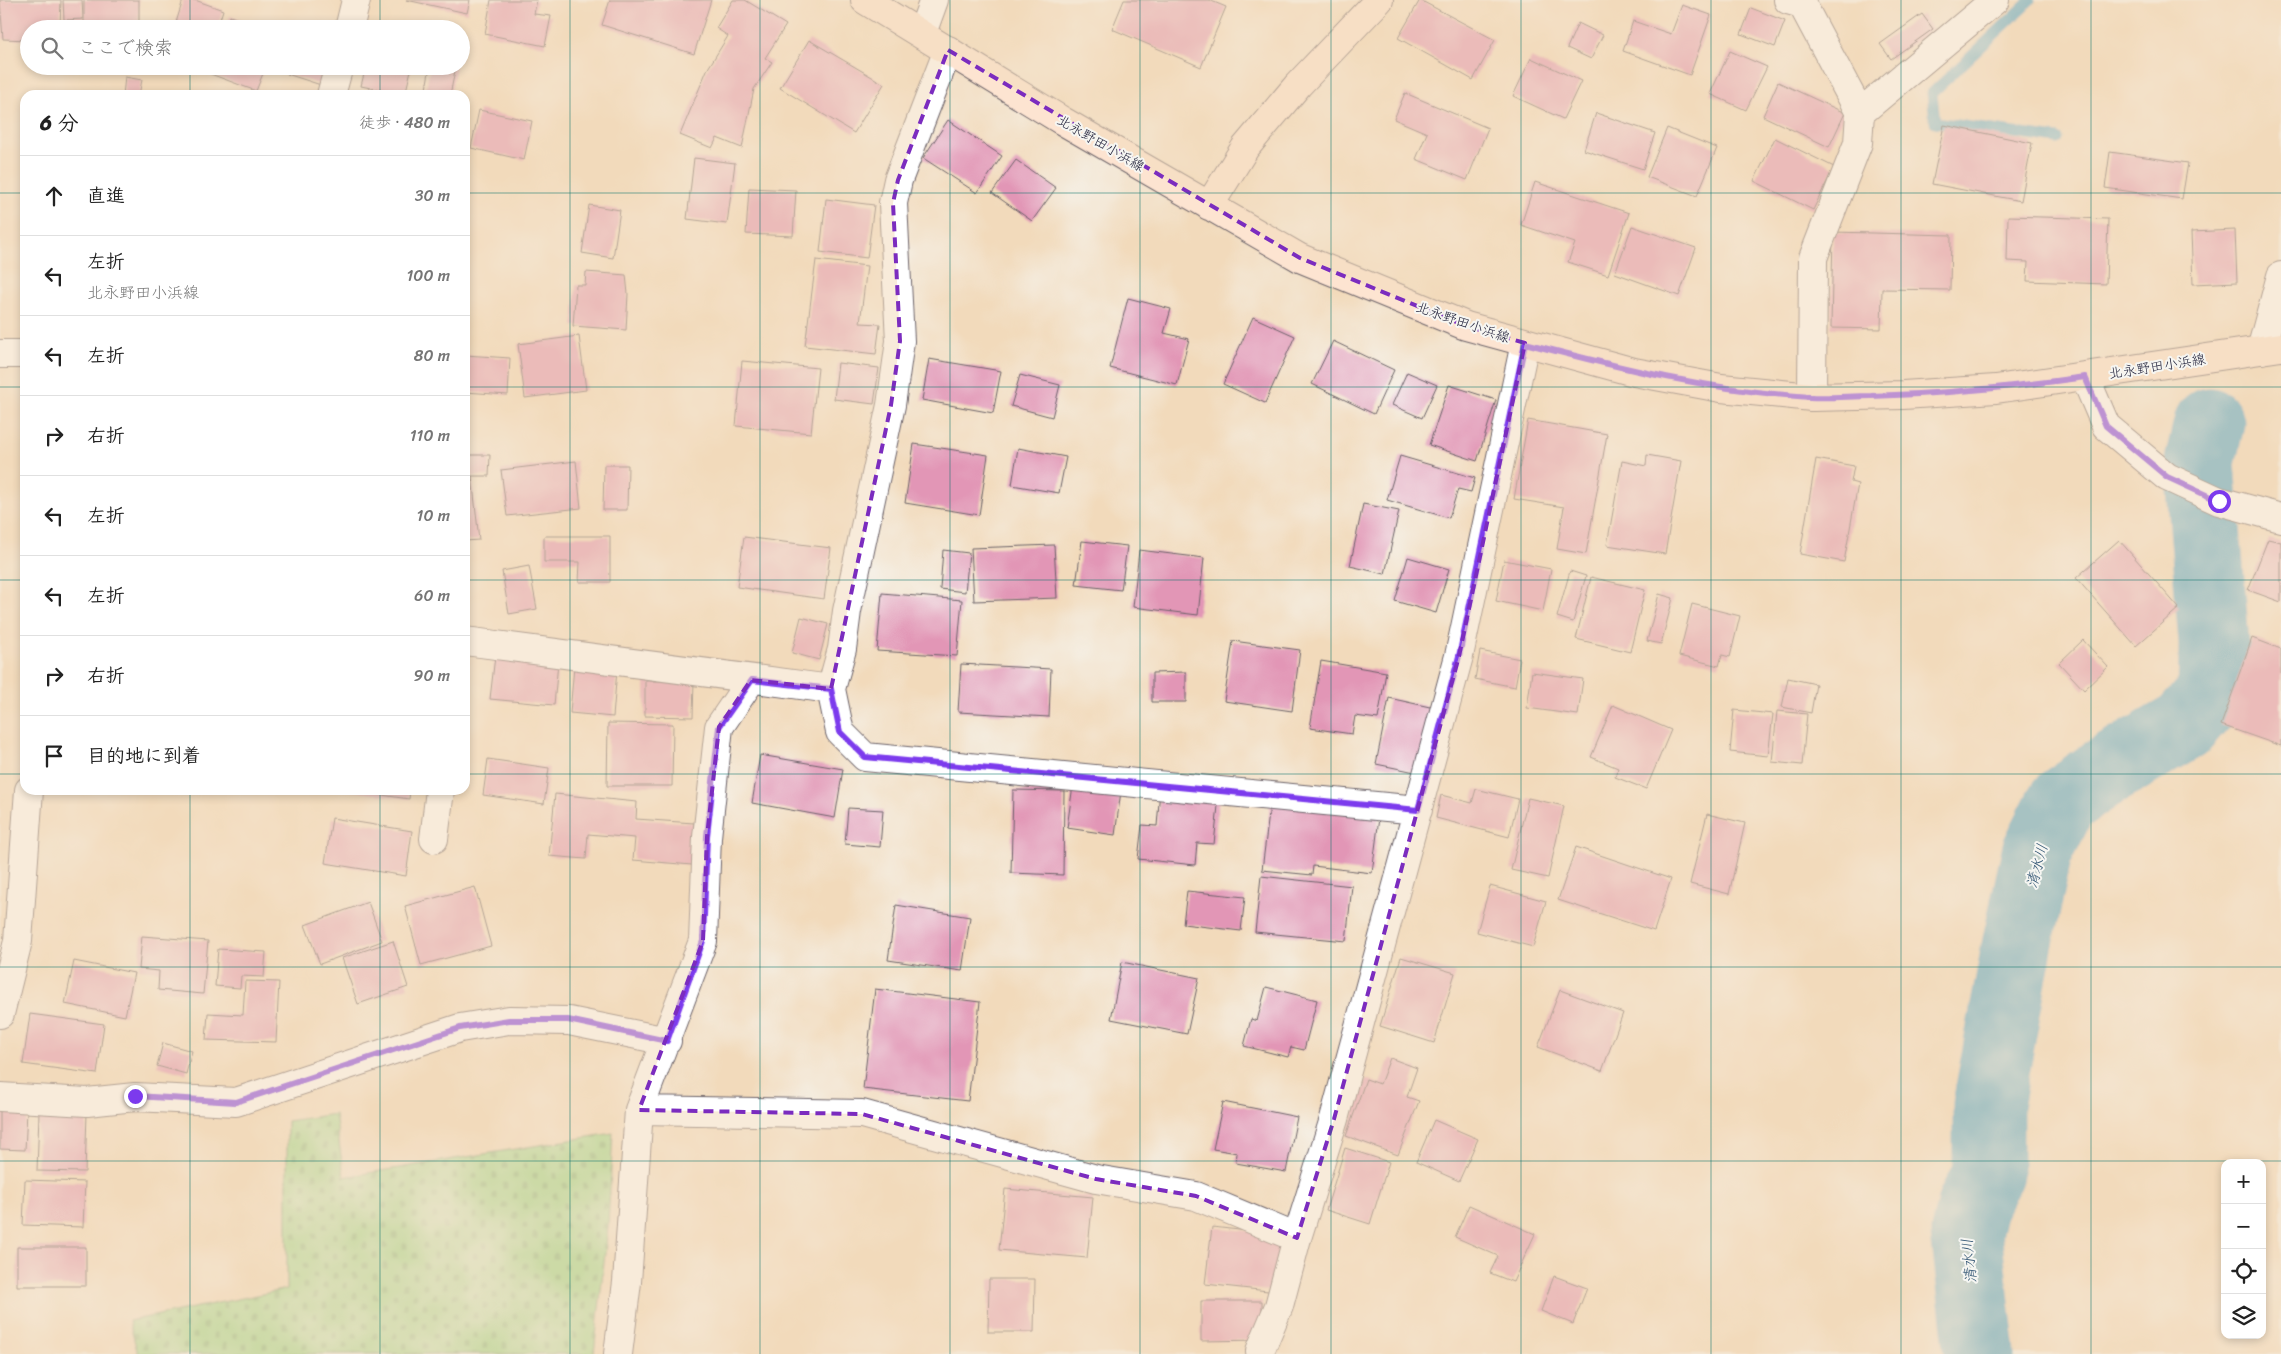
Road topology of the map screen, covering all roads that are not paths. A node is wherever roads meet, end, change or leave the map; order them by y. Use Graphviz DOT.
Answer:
graph roads {
  1 [pos="356,0"];
  2 [pos="865,0"];
  3 [pos="934,0"];
  4 [pos="1379,0"];
  5 [pos="1788,0"];
  6 [pos="1995,0"];
  7 [pos="351,20"];
  8 [pos="922,33"];
  9 [pos="948,50"];
  10 [pos="337,75"];
  11 [pos="332,90"];
  12 [pos="1860,113"];
  13 [pos="1209,206"];
  14 [pos="2281,276"];
  15 [pos="1525,343"];
  16 [pos="2271,349"];
  17 [pos="0,354"];
  18 [pos="20,354"];
  19 [pos="2085,377"];
  20 [pos="1812,397"];
  21 [pos="2281,518"];
  22 [pos="470,642"];
  23 [pos="752,680"];
  24 [pos="831,689"];
  25 [pos="29,795"];
  26 [pos="439,795"];
  27 [pos="1418,810"];
  28 [pos="434,838"];
  29 [pos="0,1014"];
  30 [pos="667,1041"];
  31 [pos="0,1096"];
  32 [pos="639,1110"];
  33 [pos="1297,1238"];
  34 [pos="1260,1350"];
  35 [pos="618,1354"];
  1 -- 7 [label="street"];
  2 -- 8 [label="main road, 北永野田小浜線"];
  3 -- 8 [label="street"];
  4 -- 13 [label="main road"];
  5 -- 12 [label="street"];
  6 -- 12 [label="street"];
  8 -- 9 [label="main road, 北永野田小浜線"];
  9 -- 13 [label="main road, 北永野田小浜線"];
  9 -- 24 [label="street"];
  10 -- 11 [label="street"];
  12 -- 20 [label="street"];
  13 -- 15 [label="main road, 北永野田小浜線"];
  14 -- 16 [label="street"];
  15 -- 20 [label="main road, 北永野田小浜線"];
  15 -- 27 [label="street"];
  16 -- 19 [label="main road, 北永野田小浜線"];
  17 -- 18 [label="street"];
  19 -- 20 [label="main road, 北永野田小浜線"];
  19 -- 21 [label="street"];
  22 -- 23 [label="street"];
  23 -- 24 [label="street"];
  23 -- 30 [label="street"];
  24 -- 27 [label="street"];
  25 -- 29 [label="street"];
  26 -- 28 [label="street"];
  27 -- 33 [label="street"];
  30 -- 31 [label="street"];
  30 -- 32 [label="street"];
  32 -- 33 [label="street"];
  32 -- 35 [label="street"];
  33 -- 34 [label="street"];
}
